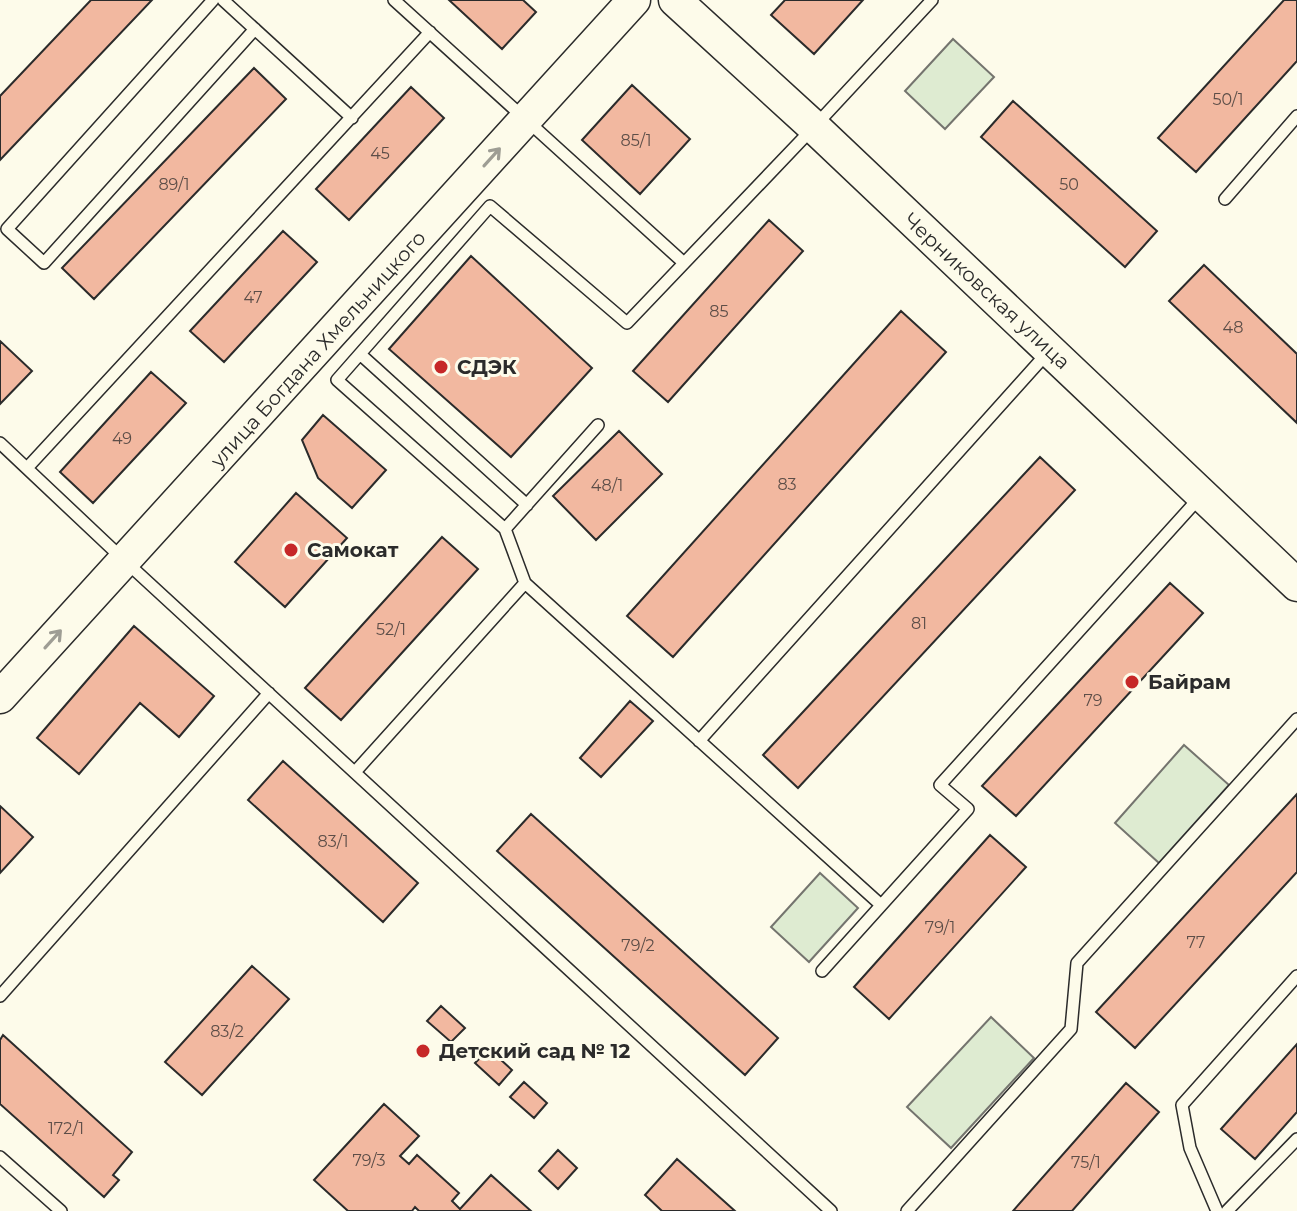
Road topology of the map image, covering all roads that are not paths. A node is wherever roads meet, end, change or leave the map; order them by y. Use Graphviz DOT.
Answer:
graph roads {
  1 [pos="213,0"];
  2 [pos="223,0"];
  3 [pos="394,0"];
  4 [pos="634,0"];
  5 [pos="675,0"];
  6 [pos="932,0"];
  7 [pos="255,29"];
  8 [pos="430,32"];
  9 [pos="1297,116"];
  10 [pos="352,118"];
  11 [pos="525,120"];
  12 [pos="814,127"];
  13 [pos="478,195"];
  14 [pos="1225,199"];
  15 [pos="684,263"];
  16 [pos="1050,350"];
  17 [pos="360,354"];
  18 [pos="598,425"];
  19 [pos="0,443"];
  20 [pos="27,468"];
  21 [pos="1202,495"];
  22 [pos="527,505"];
  23 [pos="505,529"];
  24 [pos="125,561"];
  25 [pos="525,583"];
  26 [pos="1297,585"];
  27 [pos="269,693"];
  28 [pos="0,697"];
  29 [pos="1297,719"];
  30 [pos="699,741"];
  31 [pos="355,772"];
  32 [pos="881,905"];
  33 [pos="822,971"];
  34 [pos="1297,976"];
  35 [pos="0,996"];
  36 [pos="1297,1139"];
  37 [pos="0,1157"];
  38 [pos="61,1211"];
  39 [pos="831,1211"];
  40 [pos="907,1211"];
  41 [pos="1217,1211"];
  42 [pos="1227,1211"];
  1 -- 7 [label="lane"];
  2 -- 7 [label="lane"];
  3 -- 8 [label="lane"];
  4 -- 11 [label="main road, улица Богдана Хмельницкого"];
  5 -- 12 [label="main road, Черниковская улица"];
  6 -- 12 [label="lane"];
  7 -- 10 [label="lane"];
  8 -- 10 [label="lane"];
  8 -- 11 [label="lane"];
  9 -- 14 [label="lane"];
  10 -- 20 [label="lane"];
  13 -- 11 [label="main road, улица Богдана Хмельницкого, one-way"];
  11 -- 15 [label="lane"];
  12 -- 15 [label="lane"];
  12 -- 16 [label="main road, Черниковская улица"];
  13 -- 15 [label="lane"];
  13 -- 17 [label="lane"];
  13 -- 24 [label="main road, улица Богдана Хмельницкого"];
  16 -- 21 [label="main road, Черниковская улица"];
  16 -- 30 [label="lane"];
  17 -- 22 [label="lane"];
  17 -- 23 [label="lane"];
  18 -- 22 [label="lane"];
  19 -- 20 [label="lane"];
  20 -- 24 [label="lane"];
  21 -- 26 [label="main road, Черниковская улица"];
  21 -- 32 [label="lane"];
  22 -- 23 [label="lane"];
  23 -- 25 [label="lane"];
  24 -- 27 [label="lane"];
  28 -- 24 [label="main road, улица Богдана Хмельницкого, one-way"];
  25 -- 30 [label="lane"];
  25 -- 31 [label="lane"];
  27 -- 31 [label="lane"];
  27 -- 35 [label="lane"];
  29 -- 40 [label="lane"];
  30 -- 32 [label="lane"];
  31 -- 39 [label="lane"];
  32 -- 33 [label="lane"];
  34 -- 41 [label="lane"];
  36 -- 42 [label="lane"];
  37 -- 38 [label="lane"];
}
